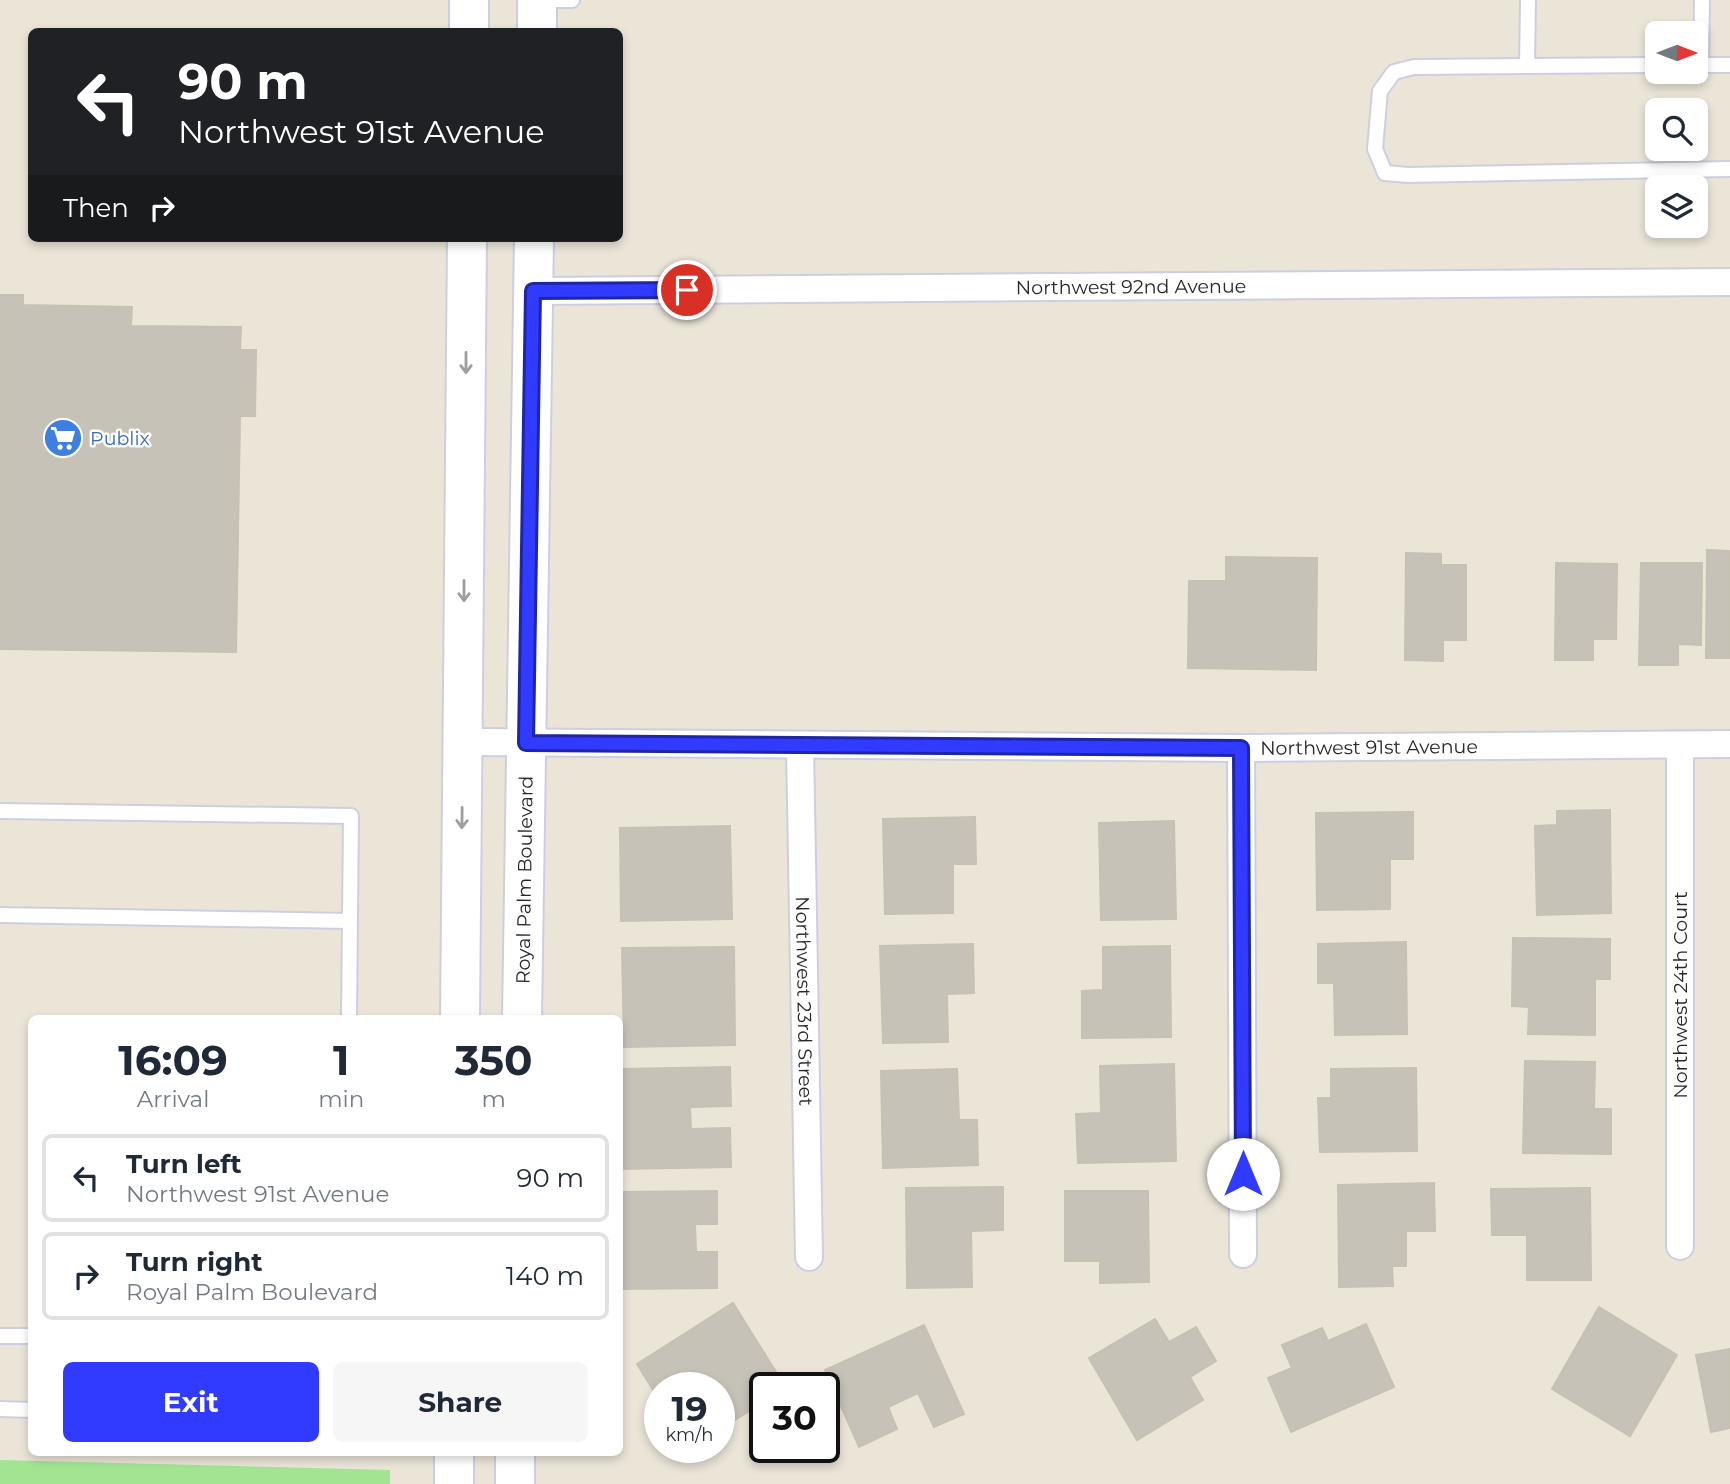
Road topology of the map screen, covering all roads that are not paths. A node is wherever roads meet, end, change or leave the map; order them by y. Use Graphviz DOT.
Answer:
graph roads {
  1 [pos="469,0"];
  2 [pos="537,0"];
  3 [pos="572,0"];
  4 [pos="1528,0"];
  5 [pos="1702,0"];
  6 [pos="1701,21"];
  7 [pos="469,28"];
  8 [pos="537,28"];
  9 [pos="1645,65"];
  10 [pos="1708,65"];
  11 [pos="1730,65"];
  12 [pos="1527,66"];
  13 [pos="1730,169"];
  14 [pos="467,242"];
  15 [pos="534,242"];
  16 [pos="1730,282"];
  17 [pos="533,291"];
  18 [pos="463,742"];
  19 [pos="526,743"];
  20 [pos="1730,744"];
  21 [pos="1681,745"];
  22 [pos="800,746"];
  23 [pos="1241,748"];
  24 [pos="0,811"];
  25 [pos="0,915"];
  26 [pos="350,921"];
  27 [pos="349,1015"];
  28 [pos="460,1015"];
  29 [pos="522,1015"];
  30 [pos="1681,1246"];
  31 [pos="1244,1254"];
  32 [pos="809,1256"];
  33 [pos="0,1336"];
  34 [pos="28,1336"];
  35 [pos="0,1409"];
  36 [pos="28,1410"];
  37 [pos="454,1456"];
  38 [pos="515,1456"];
  39 [pos="454,1484"];
  40 [pos="515,1484"];
  1 -- 7 [label="main road"];
  2 -- 3 [label="lane"];
  2 -- 8 [label="main road"];
  4 -- 12 [label="lane"];
  5 -- 6 [label="lane"];
  9 -- 12 [label="lane"];
  10 -- 11 [label="lane"];
  12 -- 13 [label="lane"];
  14 -- 18 [label="main road, one-way"];
  15 -- 17 [label="main road, Royal Palm Boulevard"];
  16 -- 17 [label="street, Northwest 92nd Avenue"];
  17 -- 19 [label="main road, Royal Palm Boulevard"];
  18 -- 19 [label="street, Northwest 91st Avenue"];
  18 -- 28 [label="main road, one-way"];
  19 -- 22 [label="street, Northwest 91st Avenue"];
  19 -- 29 [label="main road, Royal Palm Boulevard"];
  20 -- 21 [label="street, Northwest 91st Avenue"];
  21 -- 23 [label="street, Northwest 91st Avenue"];
  21 -- 30 [label="street, Northwest 24th Court"];
  22 -- 23 [label="street, Northwest 91st Avenue"];
  22 -- 32 [label="street, Northwest 23rd Street"];
  23 -- 31 [label="street"];
  24 -- 26 [label="lane"];
  25 -- 26 [label="lane"];
  26 -- 27 [label="lane"];
  33 -- 34 [label="lane"];
  35 -- 36 [label="lane"];
  37 -- 39 [label="main road"];
  38 -- 40 [label="main road"];
}
